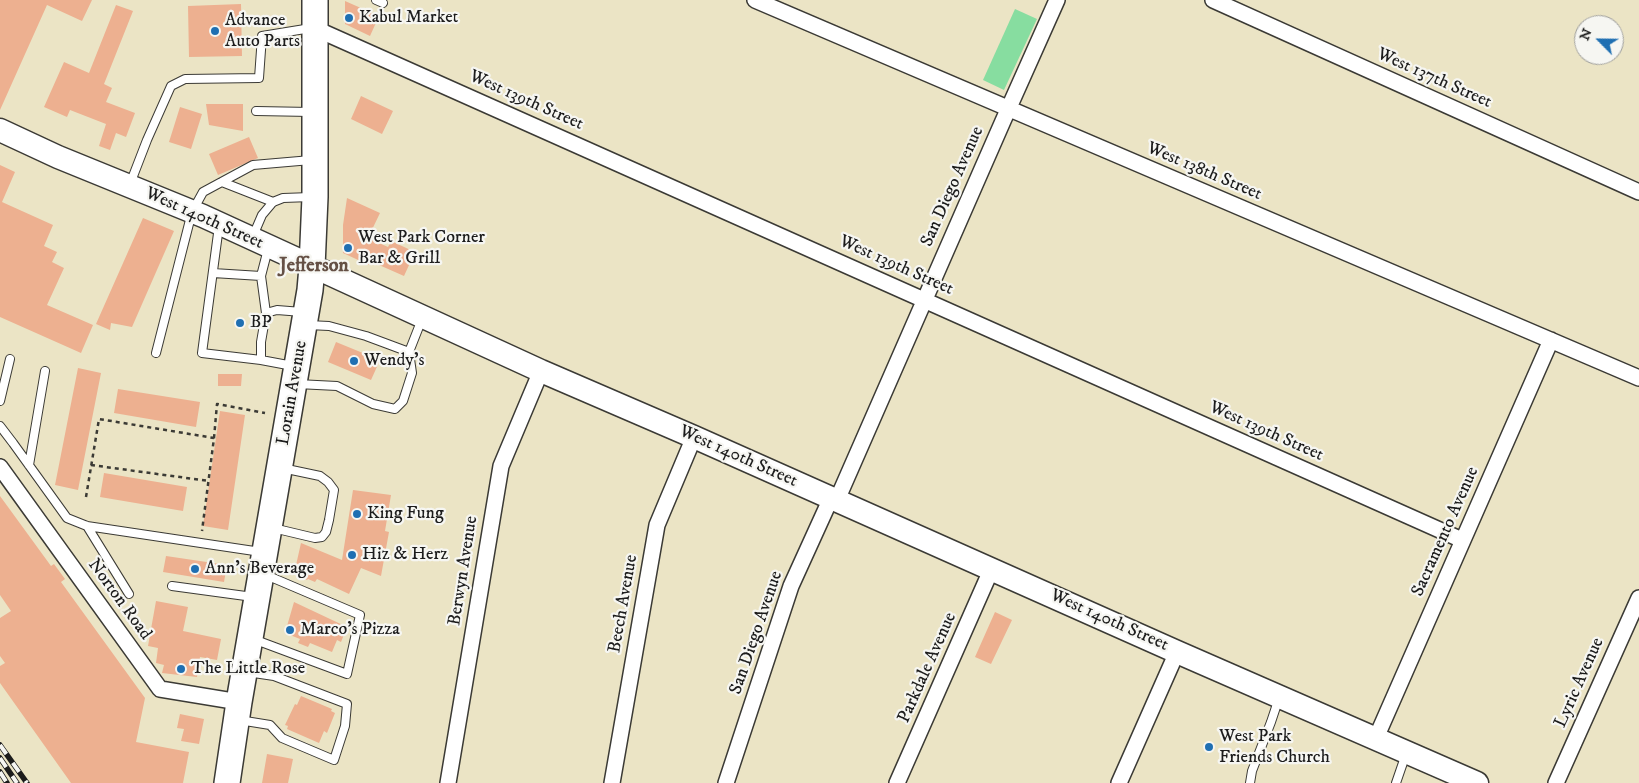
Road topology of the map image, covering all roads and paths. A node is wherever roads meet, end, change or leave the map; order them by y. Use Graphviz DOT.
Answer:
graph roads {
  1 [pos="314,0"];
  2 [pos="756,0"];
  3 [pos="1057,0"];
  4 [pos="1213,0"];
  5 [pos="314,28"];
  6 [pos="1008,109"];
  7 [pos="256,111"];
  8 [pos="314,112"];
  9 [pos="0,130"];
  10 [pos="315,160"];
  11 [pos="222,182"];
  12 [pos="129,186"];
  13 [pos="1639,192"];
  14 [pos="315,197"];
  15 [pos="273,202"];
  16 [pos="192,212"];
  17 [pos="219,224"];
  18 [pos="260,243"];
  19 [pos="312,267"];
  20 [pos="213,273"];
  21 [pos="262,276"];
  22 [pos="924,300"];
  23 [pos="266,313"];
  24 [pos="423,318"];
  25 [pos="306,319"];
  26 [pos="1551,340"];
  27 [pos="409,352"];
  28 [pos="156,353"];
  29 [pos="10,359"];
  30 [pos="261,360"];
  31 [pos="45,371"];
  32 [pos="541,371"];
  33 [pos="296,375"];
  34 [pos="1639,377"];
  35 [pos="0,401"];
  36 [pos="265,413"];
  37 [pos="0,426"];
  38 [pos="694,437"];
  39 [pos="214,438"];
  40 [pos="29,465"];
  41 [pos="91,465"];
  42 [pos="0,467"];
  43 [pos="280,468"];
  44 [pos="209,481"];
  45 [pos="86,497"];
  46 [pos="834,499"];
  47 [pos="87,526"];
  48 [pos="270,527"];
  49 [pos="202,531"];
  50 [pos="1462,540"];
  51 [pos="263,563"];
  52 [pos="992,568"];
  53 [pos="172,586"];
  54 [pos="129,594"];
  55 [pos="257,598"];
  56 [pos="1639,598"];
  57 [pos="250,638"];
  58 [pos="1177,652"];
  59 [pos="244,672"];
  60 [pos="1279,696"];
  61 [pos="238,711"];
  62 [pos="1376,738"];
  63 [pos="1406,752"];
  64 [pos="227,783"];
  65 [pos="448,783"];
  66 [pos="612,783"];
  67 [pos="726,783"];
  68 [pos="897,783"];
  69 [pos="1119,783"];
  70 [pos="1250,783"];
  71 [pos="1396,783"];
  72 [pos="1477,783"];
  73 [pos="1556,783"];
  1 -- 5 [label="main road, Lorain Avenue"];
  2 -- 6 [label="street, West 138th Street"];
  3 -- 6 [label="street, San Diego Avenue"];
  4 -- 13 [label="street, West 137th Street"];
  5 -- 8 [label="main road, Lorain Avenue"];
  5 -- 12 [label="lane"];
  5 -- 22 [label="street, West 139th Street"];
  6 -- 22 [label="street, San Diego Avenue"];
  6 -- 26 [label="street, West 138th Street"];
  7 -- 8 [label="lane"];
  8 -- 10 [label="main road, Lorain Avenue"];
  9 -- 12 [label="street, West 140th Street"];
  10 -- 11 [label="lane"];
  10 -- 14 [label="main road, Lorain Avenue"];
  11 -- 15 [label="lane"];
  11 -- 16 [label="lane"];
  12 -- 16 [label="street, West 140th Street"];
  14 -- 15 [label="lane"];
  14 -- 19 [label="main road, Lorain Avenue"];
  15 -- 18 [label="lane"];
  16 -- 17 [label="street, West 140th Street"];
  16 -- 28 [label="lane"];
  17 -- 18 [label="street, West 140th Street"];
  17 -- 20 [label="lane"];
  18 -- 19 [label="street, West 140th Street"];
  18 -- 21 [label="lane"];
  19 -- 24 [label="street, West 140th Street"];
  19 -- 25 [label="main road, Lorain Avenue"];
  20 -- 21 [label="lane"];
  20 -- 30 [label="lane"];
  21 -- 23 [label="lane"];
  22 -- 46 [label="street, San Diego Avenue"];
  22 -- 50 [label="street, West 139th Street"];
  23 -- 25 [label="lane"];
  23 -- 30 [label="lane"];
  24 -- 27 [label="lane"];
  24 -- 32 [label="street, West 140th Street"];
  25 -- 27 [label="lane"];
  25 -- 33 [label="main road, Lorain Avenue"];
  26 -- 34 [label="street, West 138th Street"];
  26 -- 50 [label="street, Sacramento Avenue"];
  27 -- 33 [label="lane"];
  29 -- 35 [label="lane"];
  30 -- 33 [label="lane"];
  31 -- 40 [label="lane"];
  32 -- 38 [label="street, West 140th Street"];
  32 -- 65 [label="street, Berwyn Avenue"];
  33 -- 43 [label="main road, Lorain Avenue"];
  36 -- 39 [label="path"];
  37 -- 40 [label="lane"];
  38 -- 46 [label="street, West 140th Street"];
  38 -- 66 [label="street, Beech Avenue"];
  39 -- 41 [label="path"];
  39 -- 44 [label="path"];
  40 -- 47 [label="lane"];
  41 -- 44 [label="path"];
  41 -- 45 [label="path"];
  42 -- 61 [label="street, Norton Road"];
  43 -- 48 [label="main road, Lorain Avenue"];
  43 -- 48 [label="lane"];
  44 -- 49 [label="path"];
  46 -- 52 [label="street, West 140th Street"];
  46 -- 67 [label="street, San Diego Avenue"];
  47 -- 51 [label="lane"];
  47 -- 54 [label="lane"];
  48 -- 51 [label="main road, Lorain Avenue"];
  50 -- 62 [label="street, Sacramento Avenue"];
  51 -- 55 [label="main road, Lorain Avenue"];
  51 -- 57 [label="lane"];
  52 -- 58 [label="street, West 140th Street"];
  52 -- 68 [label="street, Parkdale Avenue"];
  53 -- 55 [label="lane"];
  55 -- 57 [label="main road, Lorain Avenue"];
  56 -- 73 [label="street, Lyric Avenue"];
  57 -- 59 [label="main road, Lorain Avenue"];
  58 -- 60 [label="street, West 140th Street"];
  58 -- 69 [label="street"];
  59 -- 61 [label="main road, Lorain Avenue"];
  59 -- 61 [label="lane"];
  60 -- 62 [label="street, West 140th Street"];
  60 -- 70 [label="lane"];
  61 -- 64 [label="main road, Lorain Avenue"];
  62 -- 63 [label="street, West 140th Street"];
  63 -- 71 [label="lane"];
  63 -- 72 [label="street, West 140th Street"];
}
